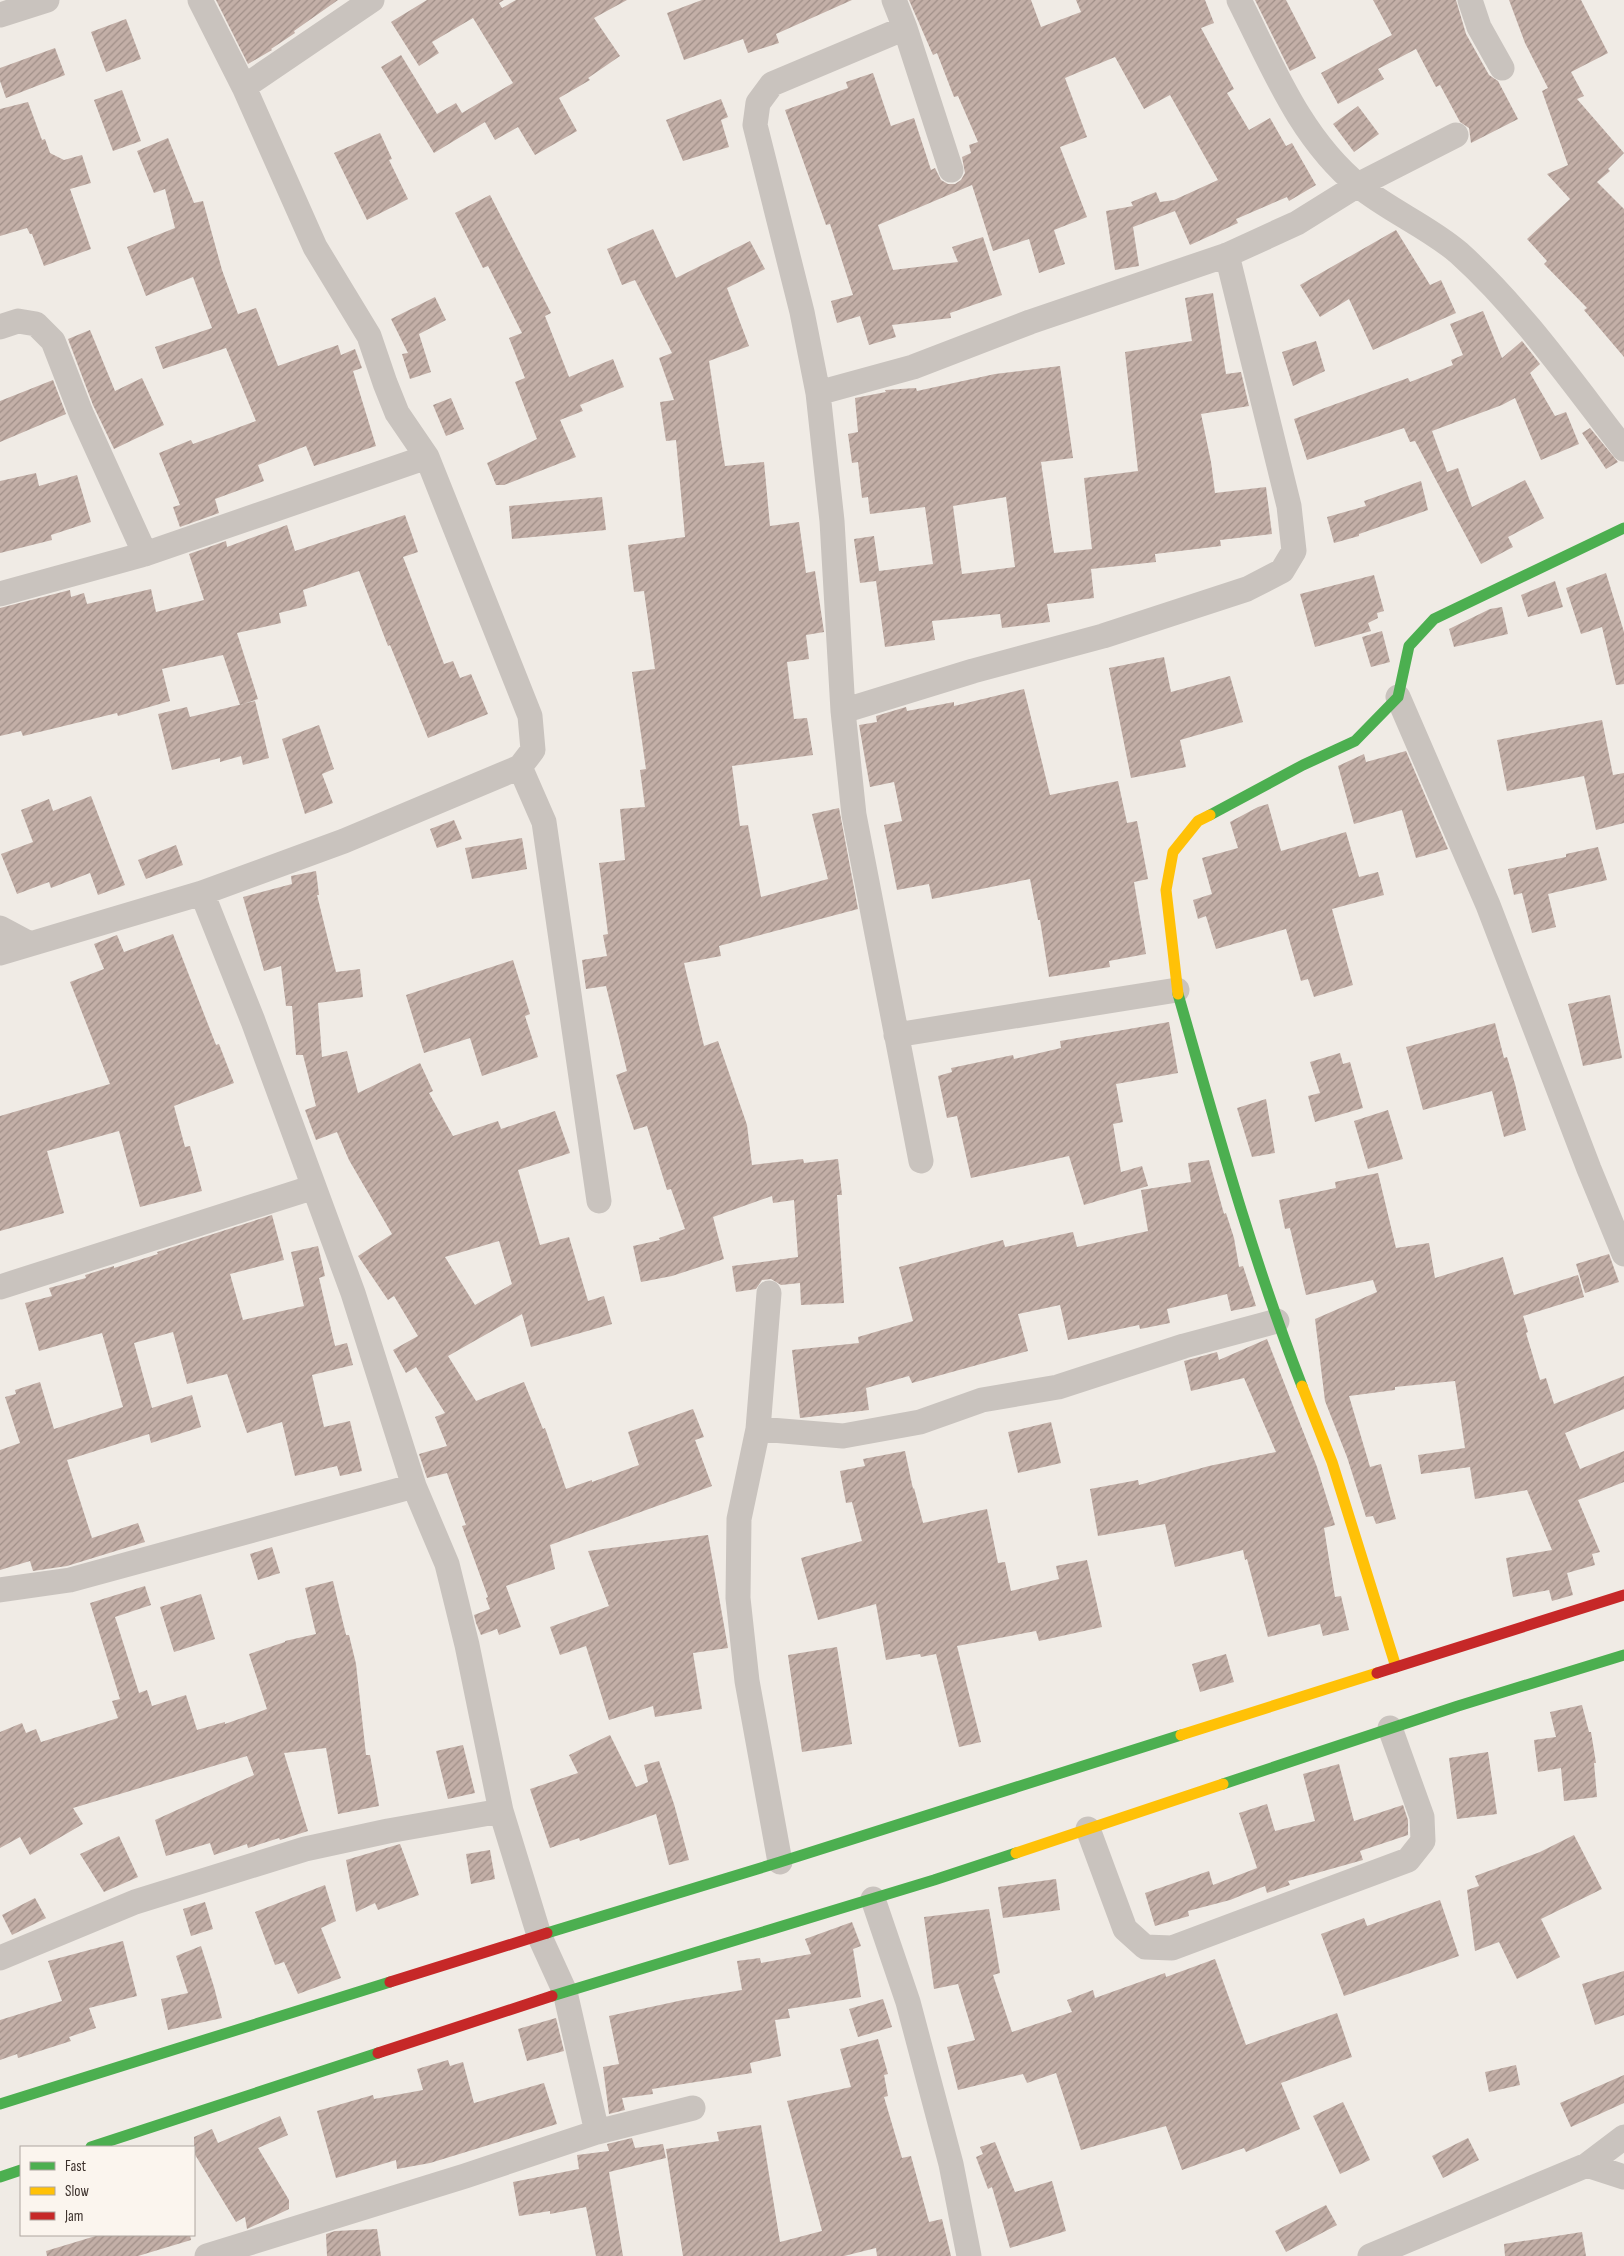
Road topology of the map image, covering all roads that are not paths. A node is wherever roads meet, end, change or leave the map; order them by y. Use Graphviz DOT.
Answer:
graph roads {
  1 [pos="47,0"];
  2 [pos="200,0"];
  3 [pos="372,0"];
  4 [pos="894,0"];
  5 [pos="1239,0"];
  6 [pos="1470,0"];
  7 [pos="0,15"];
  8 [pos="905,28"];
  9 [pos="1502,68"];
  10 [pos="244,87"];
  11 [pos="1456,135"];
  12 [pos="951,170"];
  13 [pos="1358,186"];
  14 [pos="1227,255"];
  15 [pos="0,326"];
  16 [pos="818,393"];
  17 [pos="1624,449"];
  18 [pos="426,457"];
  19 [pos="1624,528"];
  20 [pos="145,554"];
  21 [pos="0,594"];
  22 [pos="1398,697"];
  23 [pos="843,711"];
  24 [pos="520,767"];
  25 [pos="202,893"];
  26 [pos="0,928"];
  27 [pos="30,944"];
  28 [pos="0,953"];
  29 [pos="1177,990"];
  30 [pos="896,1035"];
  31 [pos="921,1161"];
  32 [pos="314,1187"];
  33 [pos="599,1201"];
  34 [pos="1624,1254"];
  35 [pos="0,1286"];
  36 [pos="769,1293"];
  37 [pos="1277,1321"];
  38 [pos="758,1429"];
  39 [pos="414,1486"];
  40 [pos="0,1589"];
  41 [pos="1624,1595"];
  42 [pos="1624,1655"];
  43 [pos="1396,1667"];
  44 [pos="1390,1728"];
  45 [pos="501,1811"];
  46 [pos="1088,1829"];
  47 [pos="780,1862"];
  48 [pos="873,1899"];
  49 [pos="539,1935"];
  50 [pos="0,1958"];
  51 [pos="565,1992"];
  52 [pos="0,2104"];
  53 [pos="693,2108"];
  54 [pos="596,2132"];
  55 [pos="1624,2137"];
  56 [pos="94,2146"];
  57 [pos="1587,2165"];
  58 [pos="20,2170"];
  59 [pos="0,2177"];
  60 [pos="1624,2177"];
  61 [pos="207,2256"];
  62 [pos="969,2256"];
  63 [pos="1370,2256"];
  1 -- 7 [label="street"];
  2 -- 10 [label="street"];
  3 -- 10 [label="street"];
  4 -- 8 [label="street"];
  5 -- 13 [label="street"];
  6 -- 9 [label="street"];
  8 -- 12 [label="street"];
  8 -- 16 [label="street"];
  10 -- 18 [label="street"];
  11 -- 13 [label="street"];
  13 -- 14 [label="street"];
  13 -- 17 [label="street"];
  14 -- 16 [label="street"];
  14 -- 23 [label="street"];
  15 -- 20 [label="street"];
  16 -- 23 [label="street"];
  18 -- 20 [label="street"];
  18 -- 24 [label="street"];
  19 -- 22 [label="street"];
  20 -- 21 [label="street"];
  22 -- 29 [label="street"];
  22 -- 34 [label="street"];
  23 -- 30 [label="street"];
  24 -- 25 [label="street"];
  24 -- 33 [label="street"];
  25 -- 27 [label="street"];
  25 -- 32 [label="street"];
  26 -- 27 [label="street"];
  27 -- 28 [label="street"];
  29 -- 30 [label="street"];
  29 -- 37 [label="street"];
  30 -- 31 [label="street"];
  32 -- 35 [label="street"];
  32 -- 39 [label="street"];
  36 -- 38 [label="street"];
  37 -- 38 [label="street"];
  37 -- 43 [label="street"];
  38 -- 47 [label="street"];
  39 -- 40 [label="street"];
  39 -- 45 [label="street"];
  41 -- 43 [label="street"];
  42 -- 44 [label="street"];
  43 -- 47 [label="street"];
  44 -- 46 [label="street"];
  44 -- 46 [label="street"];
  45 -- 49 [label="street"];
  45 -- 50 [label="street"];
  46 -- 48 [label="street"];
  47 -- 49 [label="street"];
  48 -- 51 [label="street"];
  48 -- 62 [label="street"];
  49 -- 51 [label="street"];
  49 -- 52 [label="street"];
  51 -- 54 [label="street"];
  51 -- 56 [label="street"];
  53 -- 54 [label="street"];
  54 -- 61 [label="street"];
  55 -- 57 [label="street"];
  57 -- 60 [label="street"];
  57 -- 63 [label="street"];
  58 -- 59 [label="street"];
}
